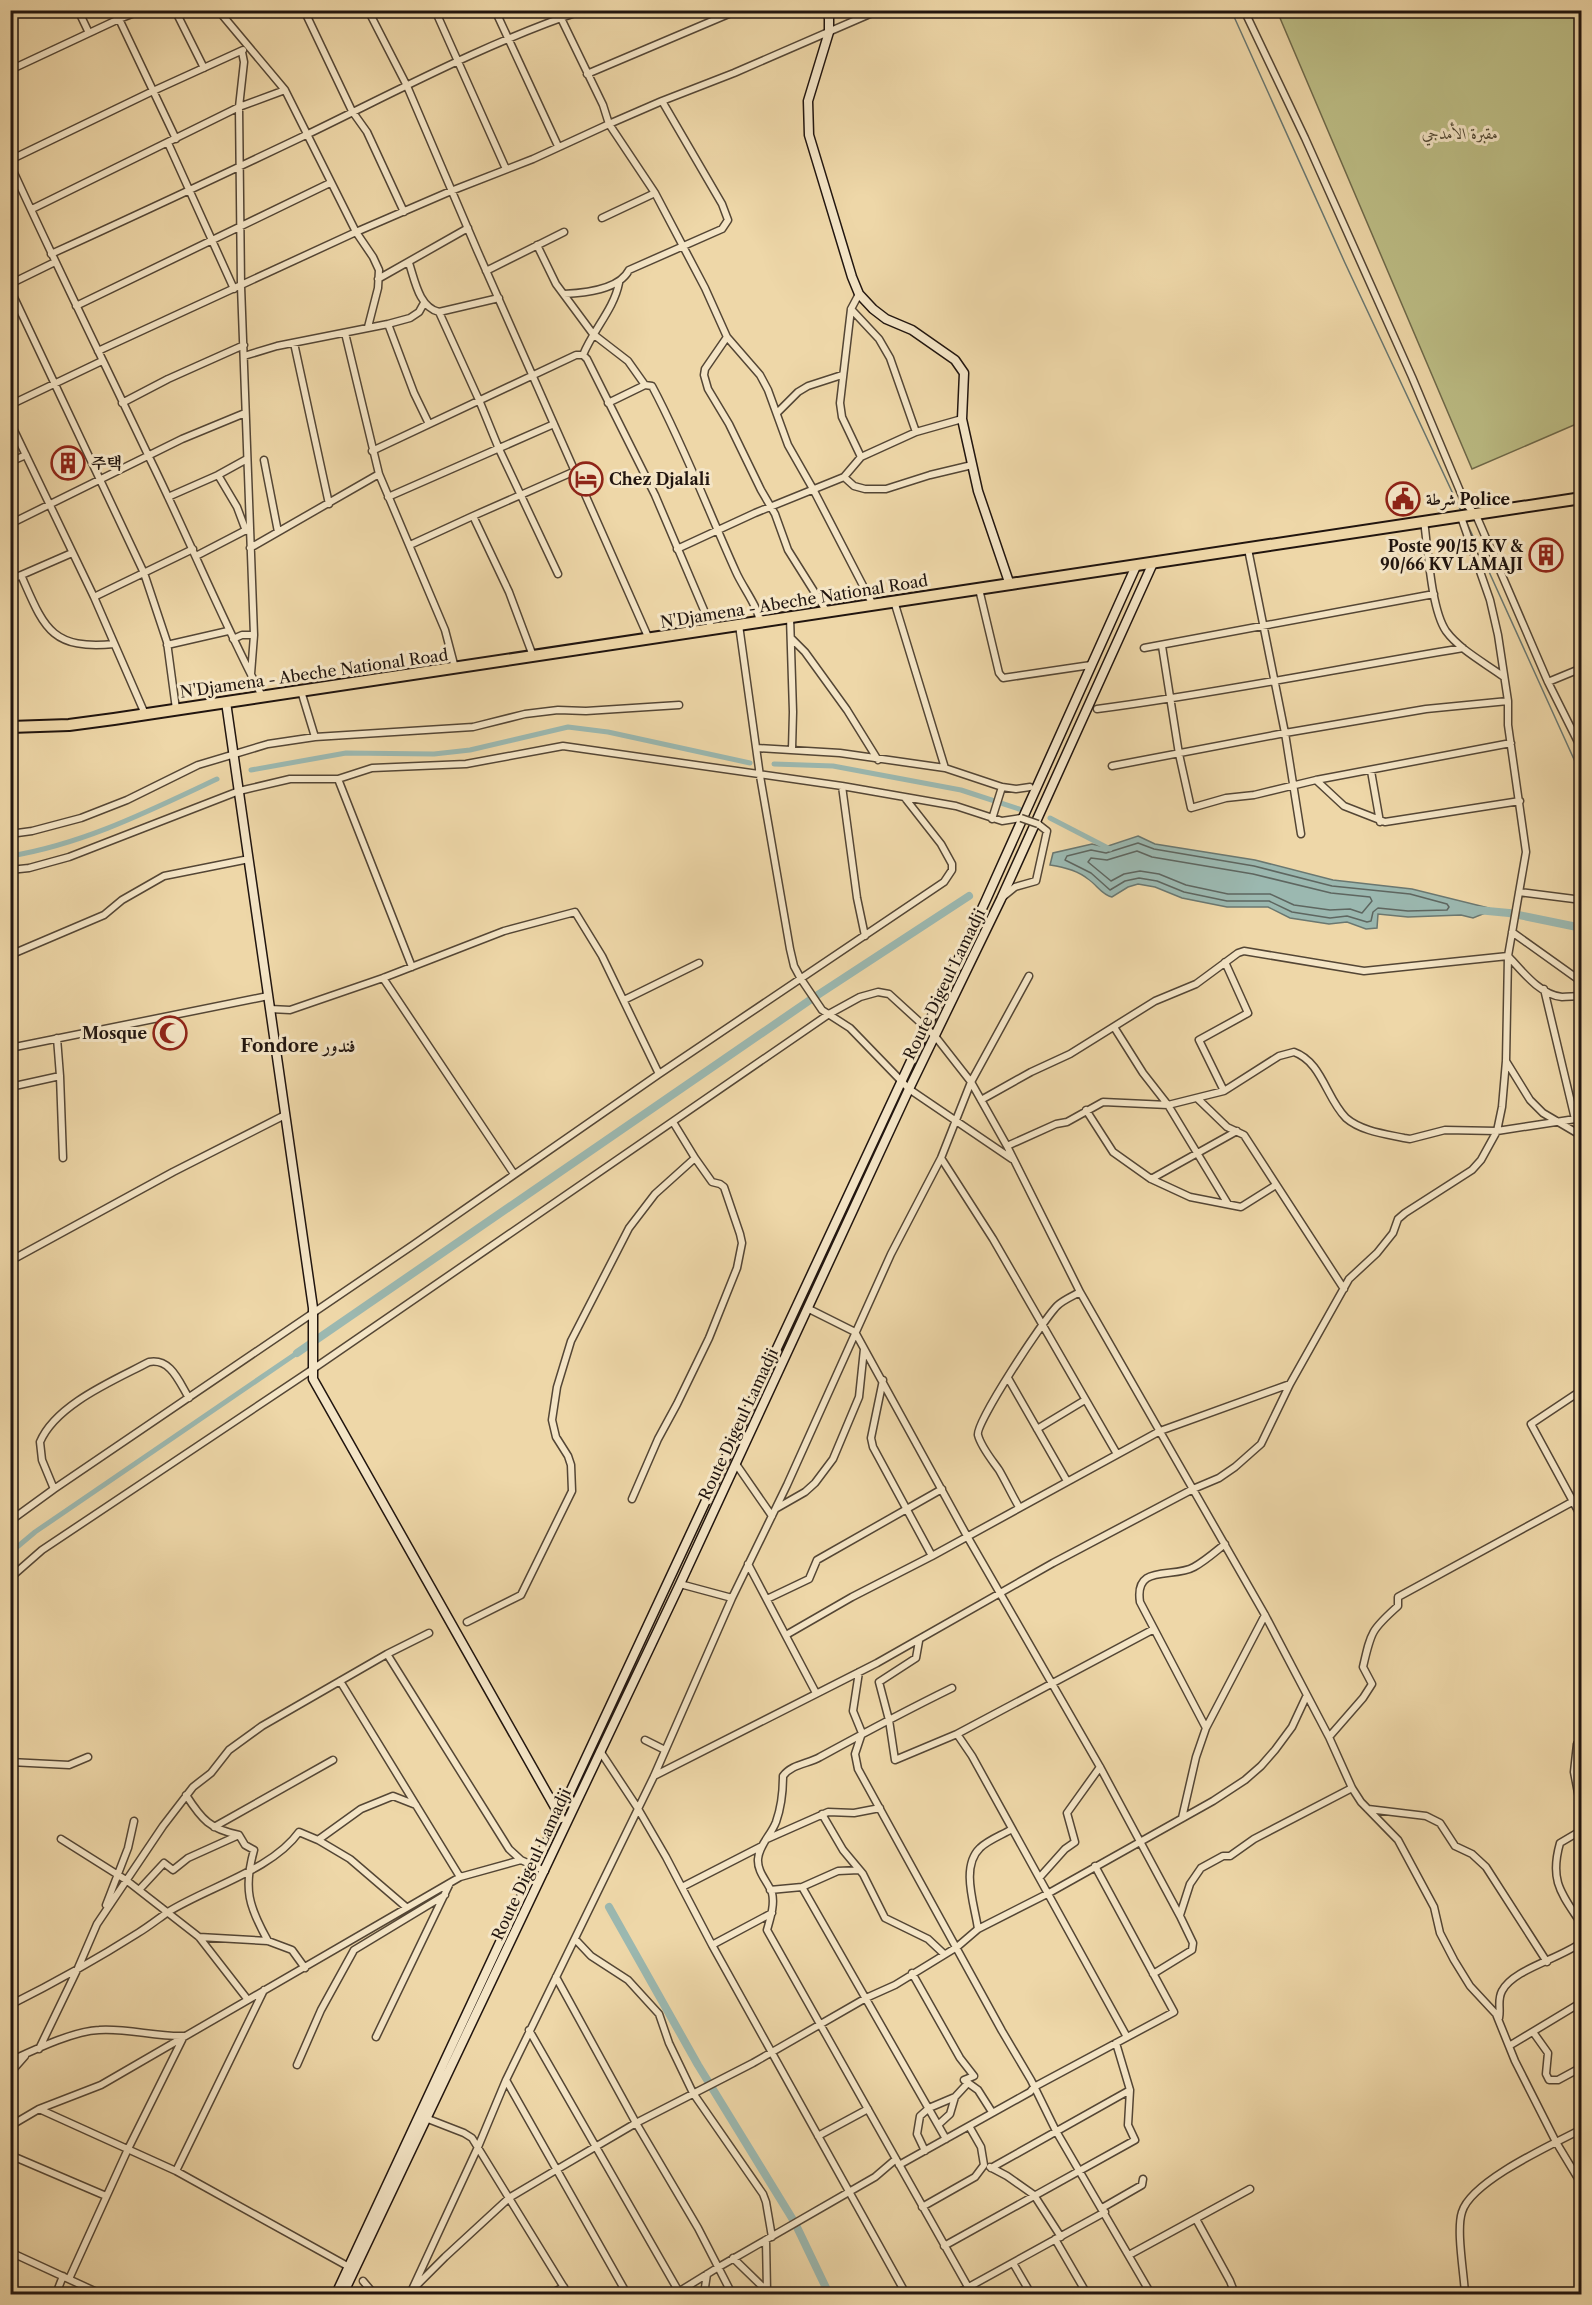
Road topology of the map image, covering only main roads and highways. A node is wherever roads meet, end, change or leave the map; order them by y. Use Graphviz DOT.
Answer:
graph roads {
  1 [pos="826,10"];
  2 [pos="1581,498"];
  3 [pos="1153,563"];
  4 [pos="1136,566"];
  5 [pos="1010,585"];
  6 [pos="226,702"];
  7 [pos="10,727"];
  8 [pos="560,1816"];
  9 [pos="566,1827"];
  10 [pos="352,2269"];
  11 [pos="336,2295"];
  12 [pos="343,2295"];
  1 -- 5 [label="main road"];
  2 -- 3 [label="highway, N'Djamena - Abeche National Road"];
  3 -- 4 [label="highway, N'Djamena - Abeche National Road"];
  3 -- 9 [label="main road, Route Digeul Lamadji"];
  4 -- 5 [label="highway, N'Djamena - Abeche National Road"];
  4 -- 8 [label="main road, Route Digeul Lamadji"];
  5 -- 6 [label="highway, N'Djamena - Abeche National Road"];
  6 -- 7 [label="highway, N'Djamena - Abeche National Road"];
  6 -- 8 [label="main road"];
  8 -- 9 [label="main road"];
  8 -- 10 [label="main road, Route Digeul Lamadji"];
  9 -- 10 [label="main road, Route Digeul Lamadji"];
  10 -- 11 [label="main road, Route Digeul Lamadji"];
  10 -- 12 [label="main road, Route Digeul Lamadji"];
}
